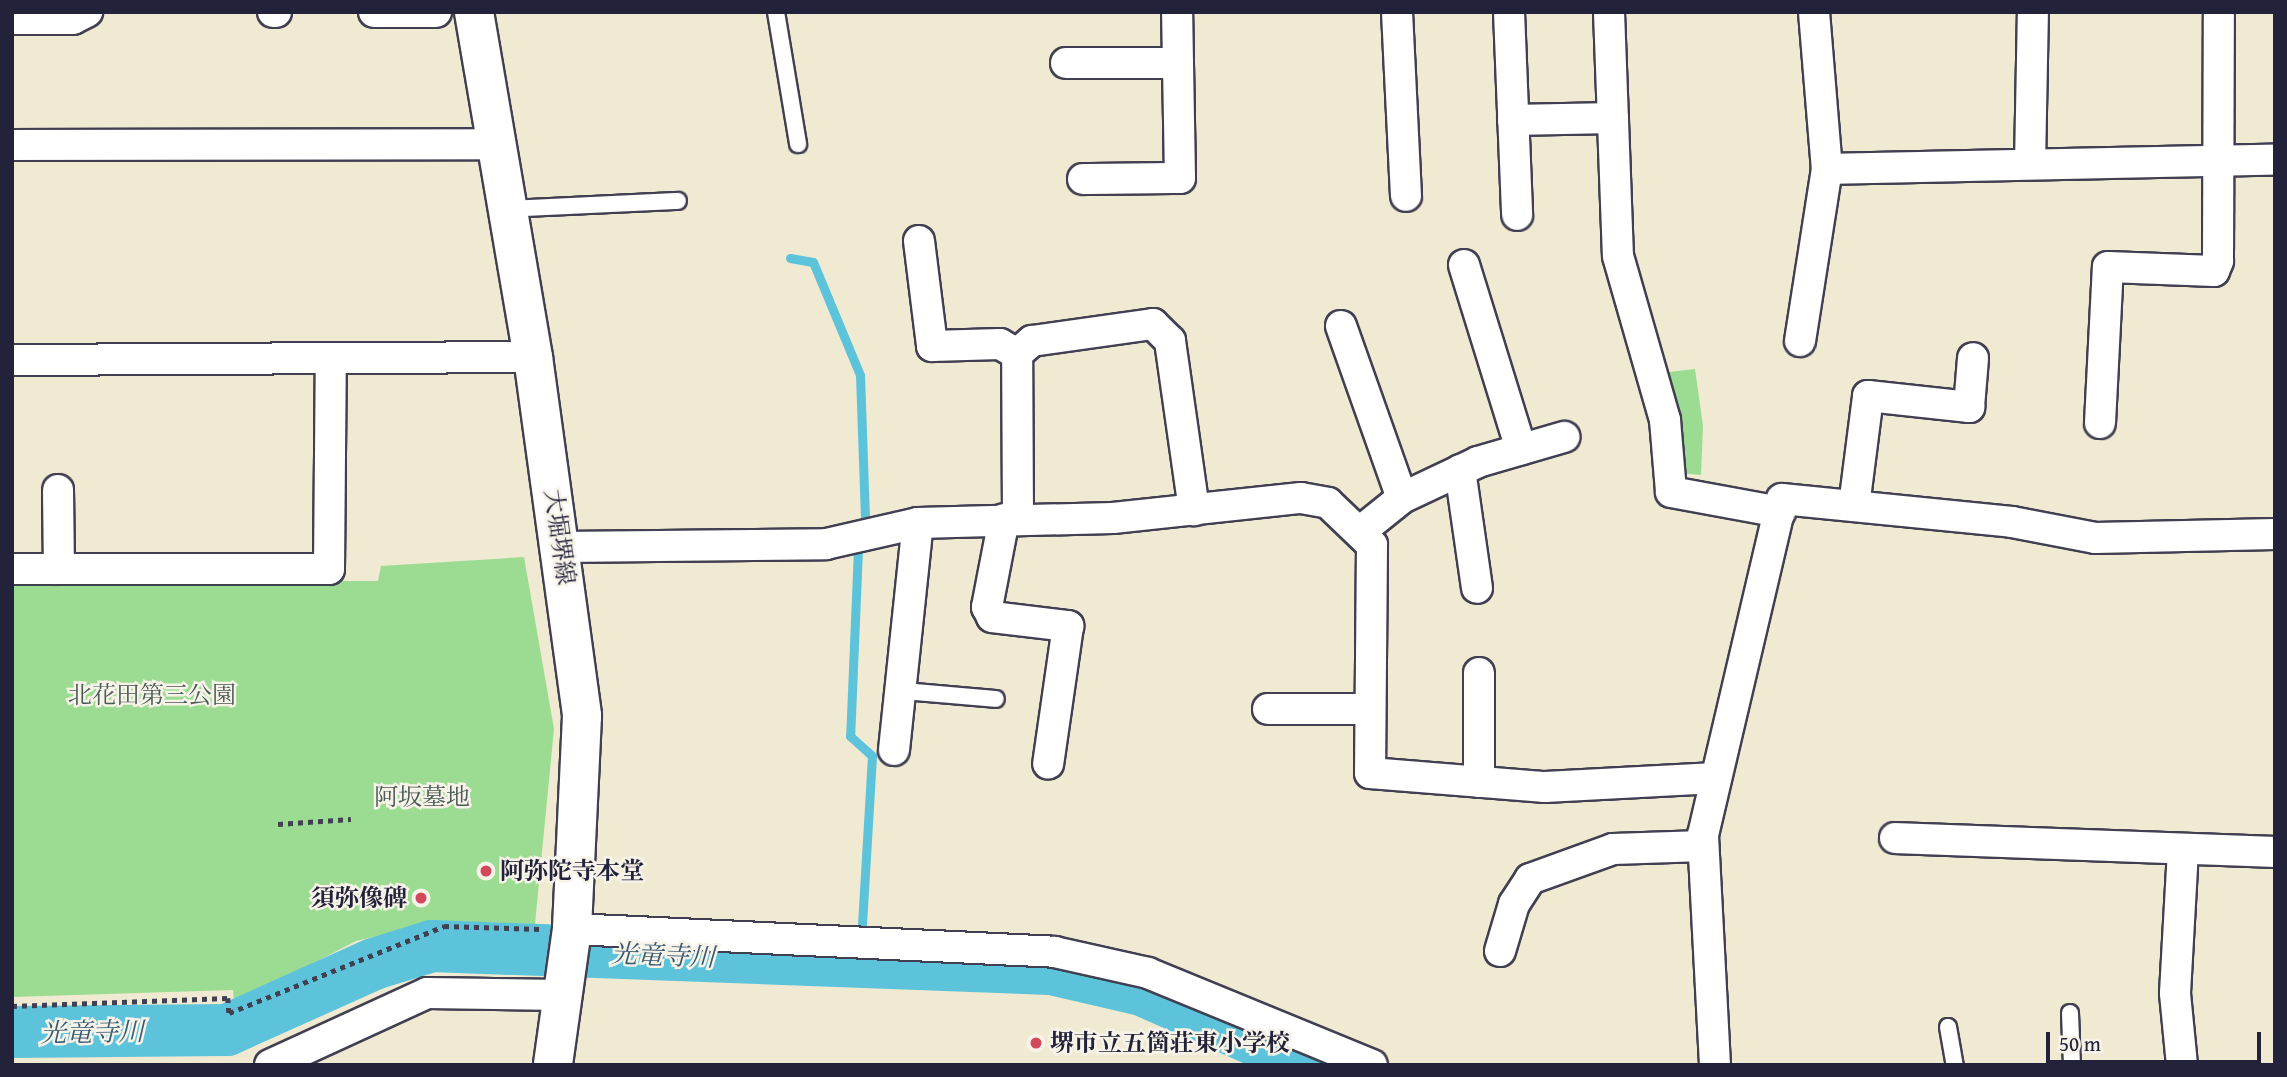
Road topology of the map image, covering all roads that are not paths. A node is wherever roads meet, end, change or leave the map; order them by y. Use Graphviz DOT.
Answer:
graph roads {
  1 [pos="88,12"];
  2 [pos="374,12"];
  3 [pos="436,12"];
  4 [pos="474,12"];
  5 [pos="776,12"];
  6 [pos="1177,12"];
  7 [pos="1397,12"];
  8 [pos="1509,12"];
  9 [pos="1609,12"];
  10 [pos="1814,12"];
  11 [pos="2033,12"];
  12 [pos="2219,12"];
  13 [pos="12,19"];
  14 [pos="1066,63"];
  15 [pos="1178,63"];
  16 [pos="1613,118"];
  17 [pos="1513,120"];
  18 [pos="494,144"];
  19 [pos="798,144"];
  20 [pos="12,145"];
  21 [pos="2218,160"];
  22 [pos="2275,160"];
  23 [pos="2030,164"];
  24 [pos="1827,169"];
  25 [pos="1083,179"];
  26 [pos="1406,196"];
  27 [pos="678,201"];
  28 [pos="506,208"];
  29 [pos="1517,215"];
  30 [pos="919,241"];
  31 [pos="1464,265"];
  32 [pos="1341,326"];
  33 [pos="1800,341"];
  34 [pos="1017,354"];
  35 [pos="533,357"];
  36 [pos="331,358"];
  37 [pos="1973,358"];
  38 [pos="12,360"];
  39 [pos="2100,423"];
  40 [pos="1564,437"];
  41 [pos="1521,449"];
  42 [pos="1460,470"];
  43 [pos="58,490"];
  44 [pos="1402,498"];
  45 [pos="1854,506"];
  46 [pos="1194,510"];
  47 [pos="1780,512"];
  48 [pos="1011,519"];
  49 [pos="918,523"];
  50 [pos="1361,531"];
  51 [pos="2275,534"];
  52 [pos="561,547"];
  53 [pos="12,569"];
  54 [pos="59,569"];
  55 [pos="1477,589"];
  56 [pos="1479,673"];
  57 [pos="903,691"];
  58 [pos="996,699"];
  59 [pos="1268,709"];
  60 [pos="1370,709"];
  61 [pos="894,750"];
  62 [pos="1048,764"];
  63 [pos="1716,778"];
  64 [pos="1479,782"];
  65 [pos="1895,838"];
  66 [pos="1703,846"];
  67 [pos="2183,850"];
  68 [pos="2275,852"];
  69 [pos="1500,951"];
  70 [pos="562,952"];
  71 [pos="2070,1013"];
  72 [pos="1948,1027"];
  73 [pos="270,1065"];
  74 [pos="553,1065"];
  75 [pos="1371,1065"];
  76 [pos="1715,1065"];
  77 [pos="1955,1065"];
  78 [pos="2072,1065"];
  79 [pos="2182,1065"];
  1 -- 13 [label="street"];
  2 -- 3 [label="street"];
  4 -- 18 [label="main road, 大堀堺線"];
  5 -- 19 [label="lane"];
  6 -- 15 [label="street"];
  7 -- 26 [label="street"];
  8 -- 17 [label="street"];
  9 -- 16 [label="street"];
  10 -- 24 [label="street"];
  11 -- 23 [label="street"];
  12 -- 21 [label="street"];
  14 -- 15 [label="street"];
  15 -- 25 [label="street"];
  16 -- 17 [label="street"];
  16 -- 47 [label="street"];
  17 -- 29 [label="street"];
  18 -- 20 [label="street"];
  18 -- 28 [label="main road, 大堀堺線"];
  21 -- 22 [label="street"];
  21 -- 23 [label="street"];
  21 -- 39 [label="street"];
  23 -- 24 [label="street"];
  24 -- 33 [label="street"];
  27 -- 28 [label="lane"];
  28 -- 35 [label="main road, 大堀堺線"];
  30 -- 34 [label="street"];
  31 -- 41 [label="street"];
  32 -- 44 [label="street"];
  34 -- 46 [label="street"];
  34 -- 48 [label="street"];
  35 -- 36 [label="street"];
  35 -- 52 [label="main road, 大堀堺線"];
  36 -- 38 [label="street"];
  36 -- 54 [label="street"];
  37 -- 45 [label="street"];
  40 -- 41 [label="street"];
  41 -- 42 [label="street"];
  42 -- 44 [label="street"];
  42 -- 55 [label="street"];
  43 -- 54 [label="street"];
  44 -- 50 [label="street"];
  45 -- 47 [label="street"];
  45 -- 51 [label="street"];
  46 -- 48 [label="street"];
  46 -- 50 [label="street"];
  47 -- 63 [label="street"];
  48 -- 49 [label="street"];
  48 -- 62 [label="street"];
  49 -- 52 [label="street"];
  49 -- 57 [label="street"];
  50 -- 60 [label="street"];
  52 -- 70 [label="main road, 大堀堺線"];
  53 -- 54 [label="street"];
  56 -- 64 [label="street"];
  57 -- 58 [label="lane"];
  57 -- 61 [label="street"];
  59 -- 60 [label="street"];
  60 -- 64 [label="street"];
  63 -- 64 [label="street"];
  63 -- 66 [label="street"];
  65 -- 67 [label="street"];
  66 -- 69 [label="street"];
  66 -- 76 [label="street"];
  67 -- 68 [label="street"];
  67 -- 79 [label="street"];
  70 -- 73 [label="street"];
  70 -- 74 [label="main road, 大堀堺線"];
  70 -- 75 [label="street"];
  71 -- 78 [label="lane"];
  72 -- 77 [label="lane"];
}
